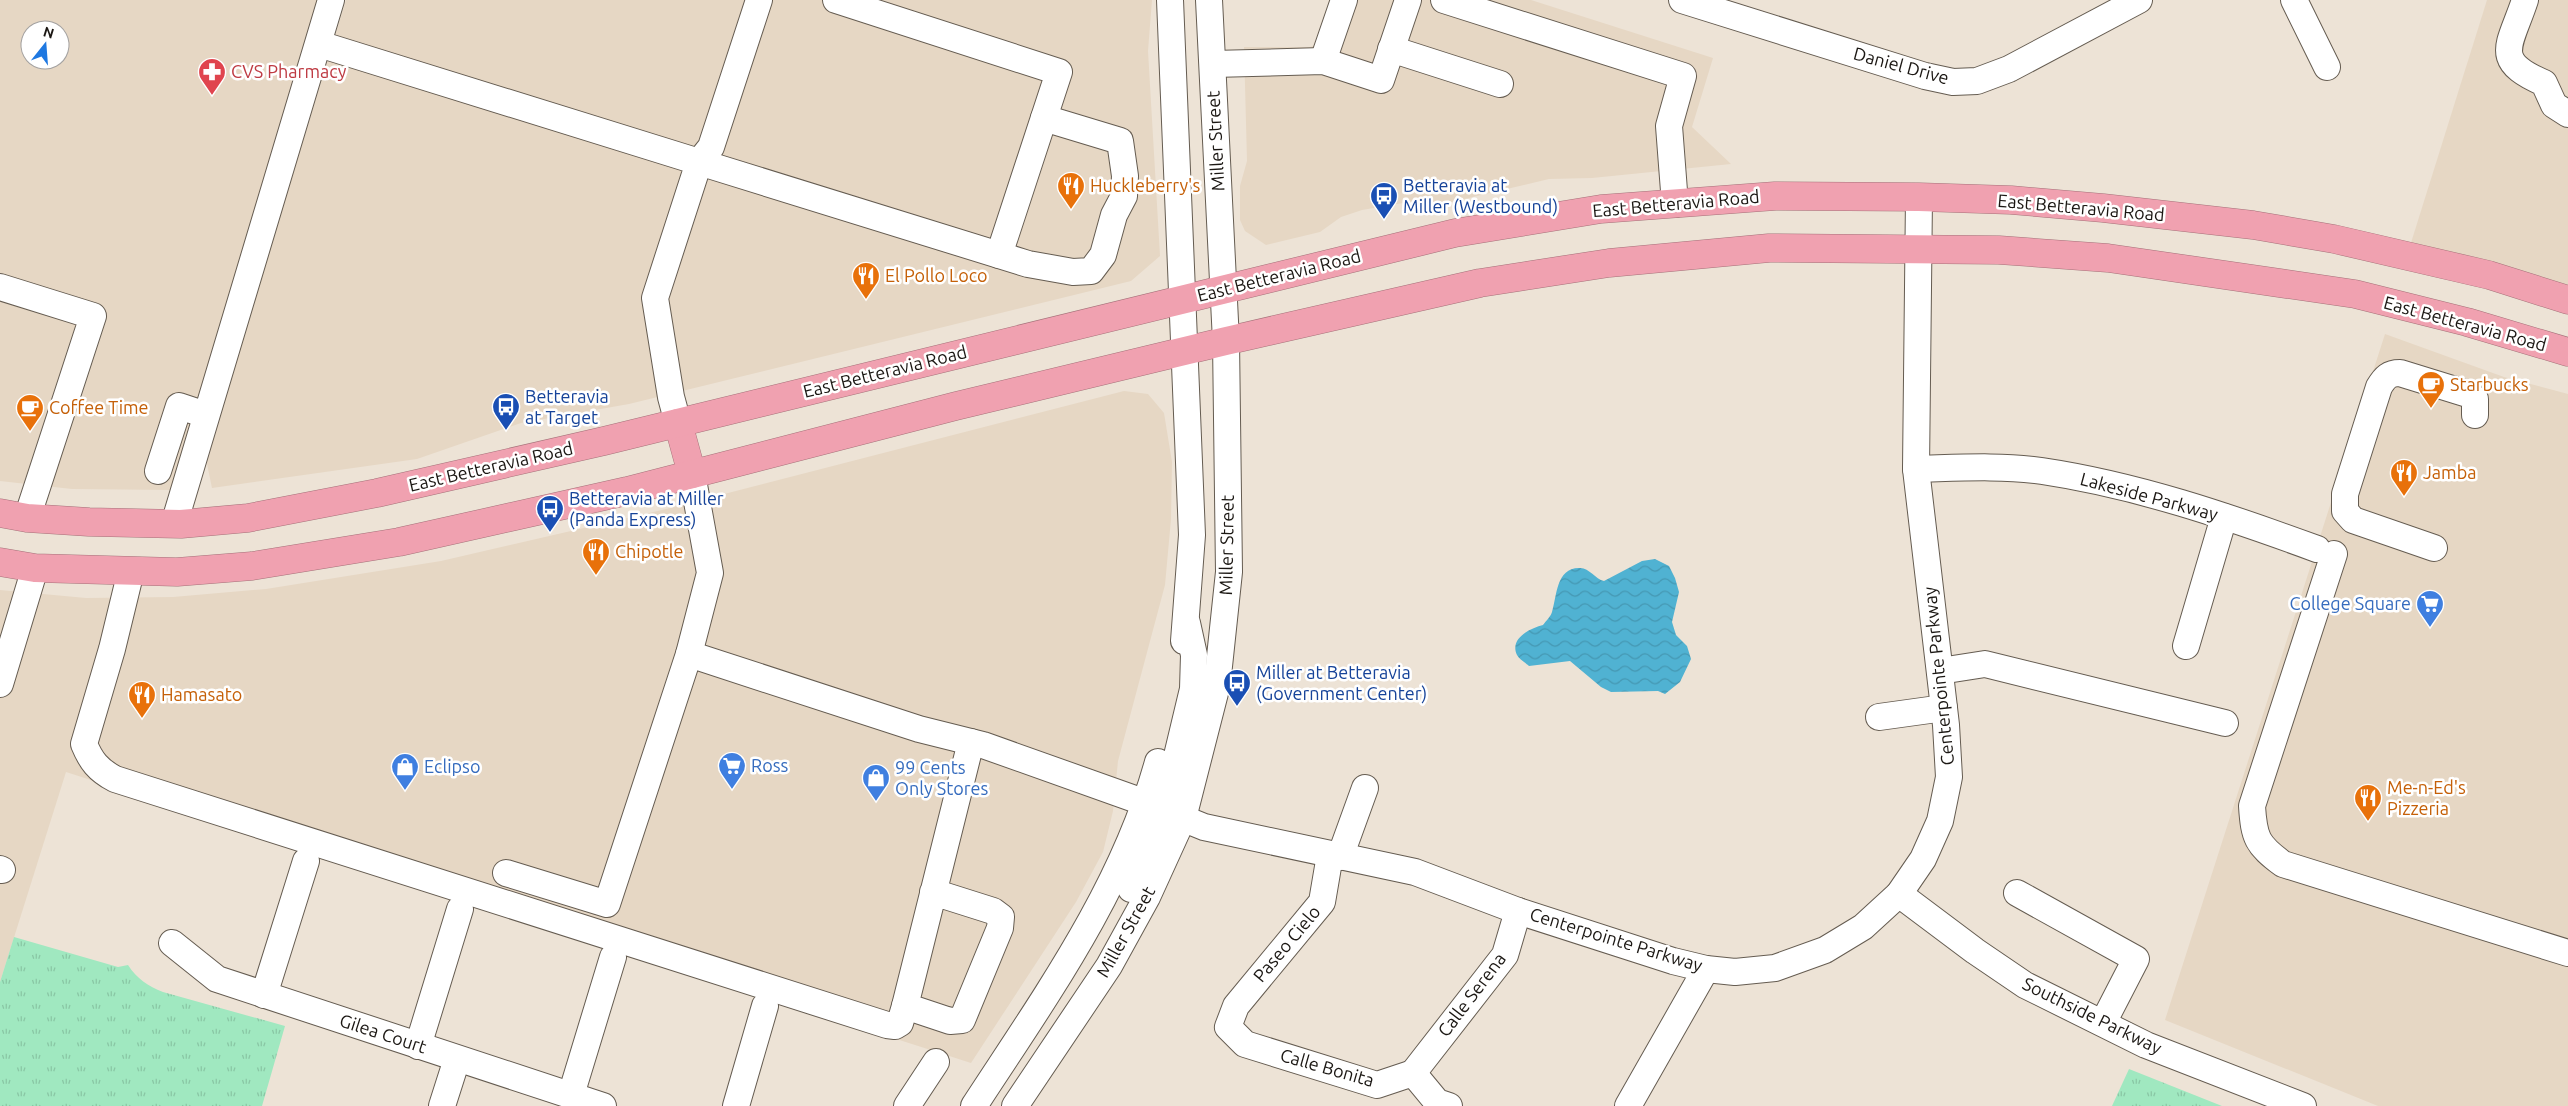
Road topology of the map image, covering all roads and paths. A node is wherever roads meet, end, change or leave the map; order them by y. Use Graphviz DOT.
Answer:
graph roads {
  1 [pos="332,0"];
  2 [pos="759,0"];
  3 [pos="836,0"];
  4 [pos="1170,0"];
  5 [pos="1209,0"];
  6 [pos="1344,0"];
  7 [pos="1408,0"];
  8 [pos="1444,0"];
  9 [pos="1682,0"];
  10 [pos="2139,0"];
  11 [pos="2294,0"];
  12 [pos="2525,0"];
  13 [pos="319,44"];
  14 [pos="1391,49"];
  15 [pos="1323,61"];
  16 [pos="1213,64"];
  17 [pos="2327,67"];
  18 [pos="1500,84"];
  19 [pos="2568,114"];
  20 [pos="1044,118"];
  21 [pos="699,162"];
  22 [pos="1919,197"];
  23 [pos="1676,204"];
  24 [pos="1919,248"];
  25 [pos="999,255"];
  26 [pos="0,287"];
  27 [pos="1224,289"];
  28 [pos="1183,299"];
  29 [pos="2568,299"];
  30 [pos="1226,341"];
  31 [pos="1186,351"];
  32 [pos="2568,352"];
  33 [pos="206,415"];
  34 [pos="2475,415"];
  35 [pos="678,422"];
  36 [pos="1916,469"];
  37 [pos="158,471"];
  38 [pos="692,474"];
  39 [pos="0,513"];
  40 [pos="27,518"];
  41 [pos="2224,518"];
  42 [pos="174,524"];
  43 [pos="2434,548"];
  44 [pos="0,562"];
  45 [pos="35,568"];
  46 [pos="131,571"];
  47 [pos="1187,623"];
  48 [pos="2186,646"];
  49 [pos="688,654"];
  50 [pos="1940,671"];
  51 [pos="0,684"];
  52 [pos="1944,708"];
  53 [pos="1879,717"];
  54 [pos="2225,723"];
  55 [pos="970,742"];
  56 [pos="1365,788"];
  57 [pos="1146,803"];
  58 [pos="1183,818"];
  59 [pos="1335,856"];
  60 [pos="306,861"];
  61 [pos="506,873"];
  62 [pos="934,892"];
  63 [pos="2017,893"];
  64 [pos="1899,894"];
  65 [pos="607,904"];
  66 [pos="460,909"];
  67 [pos="1518,911"];
  68 [pos="597,932"];
  69 [pos="172,943"];
  70 [pos="2568,953"];
  71 [pos="613,957"];
  72 [pos="1706,969"];
  73 [pos="264,995"];
  74 [pos="766,1006"];
  75 [pos="905,1006"];
  76 [pos="2103,1023"];
  77 [pos="1228,1027"];
  78 [pos="418,1046"];
  79 [pos="1052,1051"];
  80 [pos="457,1058"];
  81 [pos="936,1062"];
  82 [pos="1413,1073"];
  83 [pos="571,1096"];
  84 [pos="442,1106"];
  85 [pos="603,1106"];
  86 [pos="736,1106"];
  87 [pos="908,1106"];
  88 [pos="974,1106"];
  89 [pos="1016,1106"];
  90 [pos="1449,1106"];
  91 [pos="1628,1106"];
  92 [pos="2304,1106"];
  1 -- 13 [label="street"];
  2 -- 21 [label="street"];
  3 -- 20 [label="street"];
  4 -- 28 [label="street, Miller Street"];
  5 -- 16 [label="street, Miller Street"];
  6 -- 15 [label="street"];
  7 -- 14 [label="street"];
  8 -- 23 [label="street"];
  9 -- 10 [label="street, Daniel Drive"];
  11 -- 17 [label="street"];
  12 -- 19 [label="street"];
  13 -- 21 [label="street"];
  13 -- 33 [label="street"];
  14 -- 15 [label="street"];
  14 -- 18 [label="street"];
  15 -- 16 [label="street"];
  16 -- 27 [label="street, Miller Street"];
  20 -- 25 [label="street"];
  20 -- 25 [label="street"];
  21 -- 25 [label="street"];
  21 -- 35 [label="street"];
  22 -- 23 [label="highway, East Betteravia Road"];
  22 -- 24 [label="street, Centerpointe Parkway"];
  22 -- 29 [label="highway, East Betteravia Road"];
  23 -- 27 [label="highway, East Betteravia Road"];
  24 -- 30 [label="highway, East Betteravia Road"];
  24 -- 32 [label="highway, East Betteravia Road"];
  24 -- 36 [label="street, Centerpointe Parkway"];
  26 -- 40 [label="street"];
  27 -- 28 [label="highway, East Betteravia Road"];
  27 -- 30 [label="street, Miller Street"];
  28 -- 31 [label="street, Miller Street"];
  28 -- 35 [label="highway, East Betteravia Road"];
  30 -- 31 [label="highway, East Betteravia Road"];
  30 -- 58 [label="street, Miller Street"];
  31 -- 38 [label="highway, East Betteravia Road"];
  31 -- 47 [label="street, Miller Street"];
  33 -- 37 [label="street"];
  33 -- 42 [label="street"];
  34 -- 43 [label="street"];
  35 -- 38 [label="highway"];
  35 -- 42 [label="highway, East Betteravia Road"];
  36 -- 41 [label="street, Lakeside Parkway"];
  36 -- 50 [label="street, Centerpointe Parkway"];
  38 -- 46 [label="highway, East Betteravia Road"];
  38 -- 49 [label="street"];
  39 -- 40 [label="highway, East Betteravia Road"];
  40 -- 42 [label="highway, East Betteravia Road"];
  41 -- 48 [label="street"];
  41 -- 70 [label="street, Lakeside Parkway"];
  44 -- 45 [label="highway, East Betteravia Road"];
  45 -- 46 [label="highway, East Betteravia Road"];
  45 -- 51 [label="street"];
  46 -- 68 [label="street"];
  47 -- 57 [label="street, Miller Street"];
  47 -- 58 [label="street"];
  49 -- 55 [label="street"];
  49 -- 65 [label="street"];
  50 -- 52 [label="street, Centerpointe Parkway"];
  50 -- 54 [label="street"];
  52 -- 53 [label="street"];
  52 -- 64 [label="street, Centerpointe Parkway"];
  55 -- 57 [label="street"];
  55 -- 62 [label="street"];
  56 -- 59 [label="street, Paseo Cielo"];
  57 -- 79 [label="street, Miller Street"];
  57 -- 88 [label="street, Miller Street"];
  58 -- 59 [label="street, Centerpointe Parkway"];
  58 -- 79 [label="street, Miller Street"];
  59 -- 67 [label="street, Centerpointe Parkway"];
  59 -- 77 [label="street, Paseo Cielo"];
  60 -- 73 [label="street"];
  61 -- 65 [label="street"];
  62 -- 75 [label="street"];
  62 -- 75 [label="street"];
  63 -- 76 [label="street"];
  64 -- 72 [label="street, Centerpointe Parkway"];
  64 -- 76 [label="street, Southside Parkway"];
  65 -- 68 [label="street"];
  66 -- 78 [label="street"];
  67 -- 72 [label="street, Centerpointe Parkway"];
  67 -- 82 [label="street, Calle Serena"];
  68 -- 75 [label="street"];
  69 -- 73 [label="street, Gilea Court"];
  71 -- 83 [label="street"];
  72 -- 91 [label="street"];
  73 -- 78 [label="street, Gilea Court"];
  74 -- 86 [label="street"];
  76 -- 92 [label="street, Southside Parkway"];
  77 -- 82 [label="street, Calle Bonita"];
  78 -- 80 [label="street, Gilea Court"];
  79 -- 89 [label="street, Miller Street"];
  80 -- 83 [label="street, Gilea Court"];
  80 -- 84 [label="street"];
  81 -- 87 [label="street"];
  82 -- 90 [label="street"];
  83 -- 85 [label="street, Gilea Court"];
}
